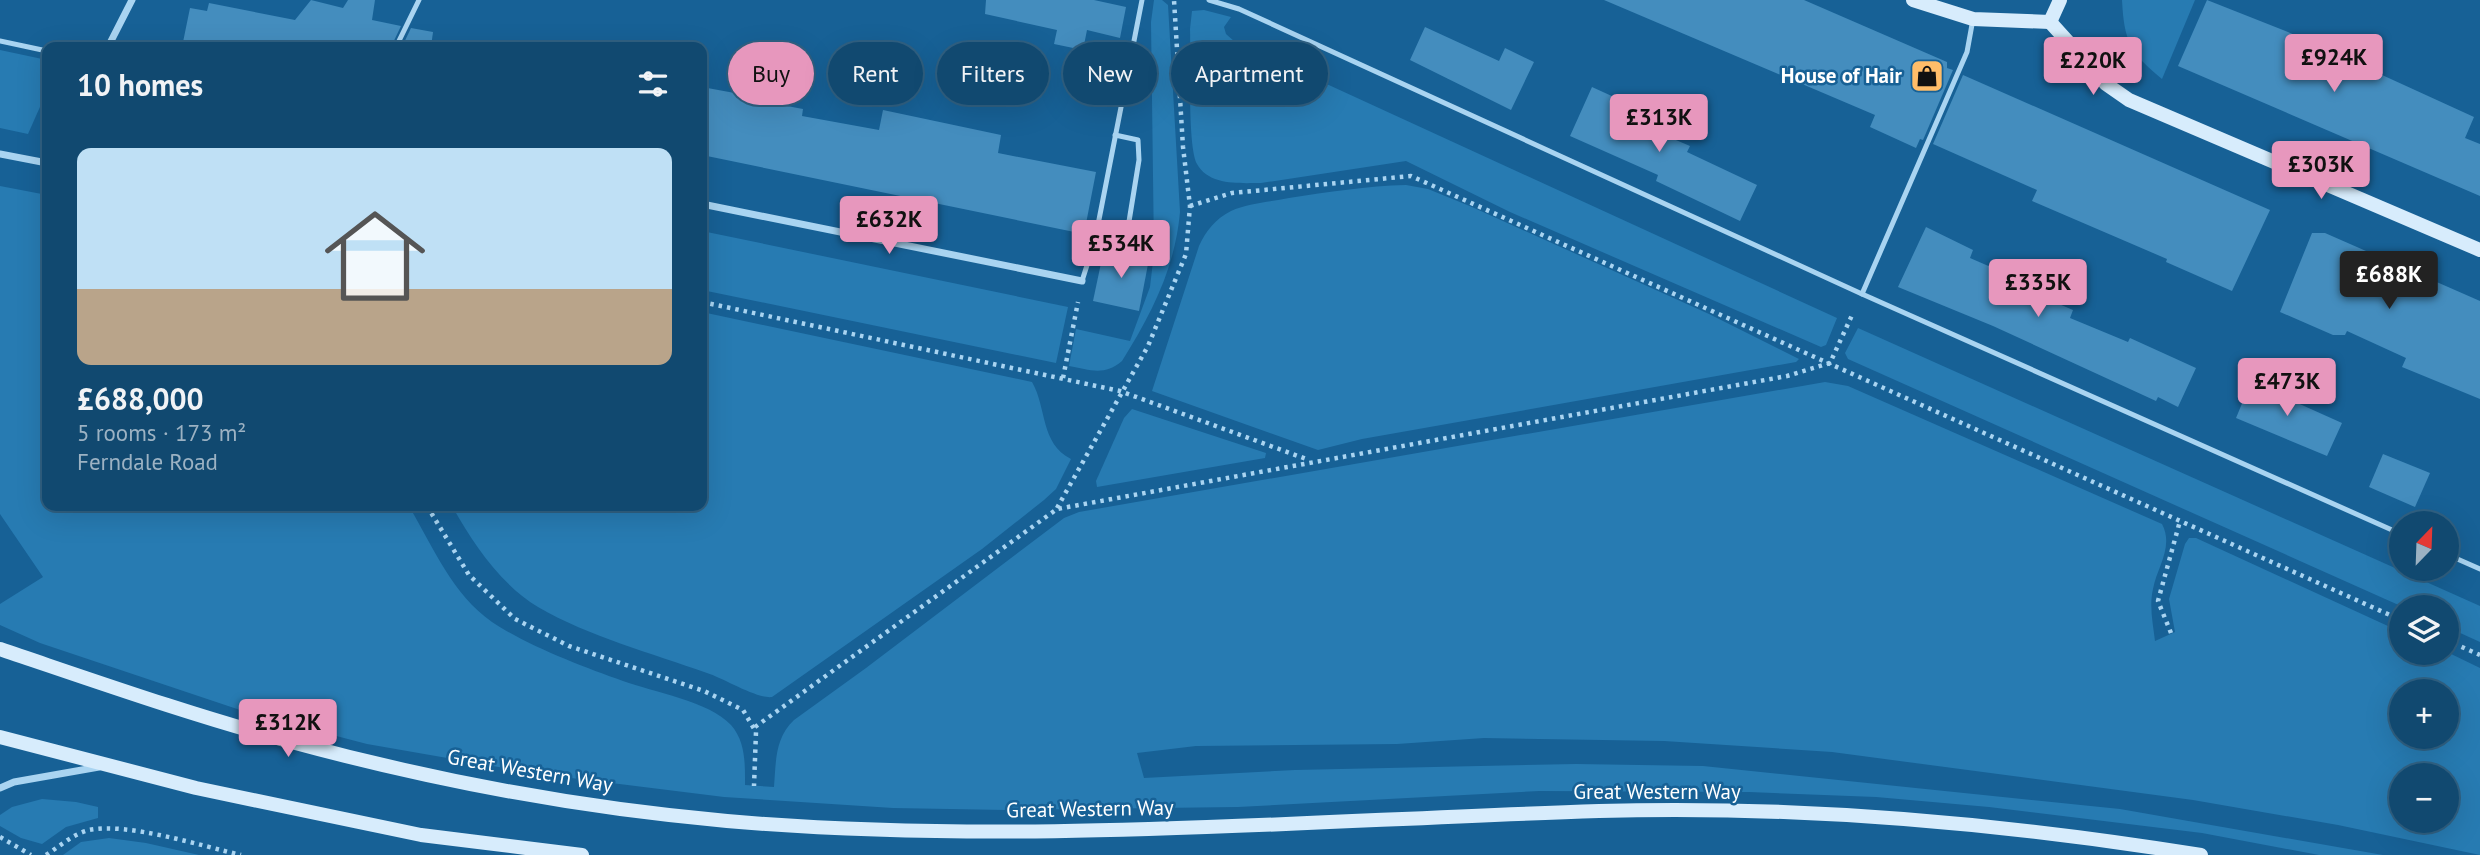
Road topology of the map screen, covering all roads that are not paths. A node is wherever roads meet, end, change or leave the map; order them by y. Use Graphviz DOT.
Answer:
graph roads {
  1 [pos="132,0"];
  2 [pos="419,0"];
  3 [pos="1142,0"];
  4 [pos="1209,0"];
  5 [pos="1913,0"];
  6 [pos="2060,0"];
  7 [pos="1973,19"];
  8 [pos="2050,22"];
  9 [pos="0,41"];
  10 [pos="111,42"];
  11 [pos="398,42"];
  12 [pos="42,50"];
  13 [pos="1115,135"];
  14 [pos="0,154"];
  15 [pos="42,162"];
  16 [pos="707,205"];
  17 [pos="1095,240"];
  18 [pos="2480,250"];
  19 [pos="1082,281"];
  20 [pos="1862,294"];
  21 [pos="2389,529"];
  22 [pos="2459,560"];
  23 [pos="2480,569"];
  24 [pos="0,649"];
  25 [pos="0,737"];
  26 [pos="104,766"];
  27 [pos="0,788"];
  28 [pos="582,855"];
  29 [pos="2201,855"];
  1 -- 10 [label="street"];
  2 -- 11 [label="lane"];
  3 -- 13 [label="lane"];
  4 -- 20 [label="lane"];
  5 -- 7 [label="main road"];
  6 -- 8 [label="main road"];
  7 -- 8 [label="main road"];
  7 -- 20 [label="lane"];
  8 -- 18 [label="main road"];
  9 -- 12 [label="lane"];
  13 -- 17 [label="lane"];
  13 -- 17 [label="lane"];
  14 -- 15 [label="street"];
  16 -- 19 [label="street"];
  17 -- 19 [label="lane"];
  20 -- 21 [label="lane"];
  22 -- 23 [label="lane"];
  24 -- 29 [label="main road, Great Western Way"];
  25 -- 26 [label="main road"];
  26 -- 27 [label="street"];
  26 -- 28 [label="main road"];
}
